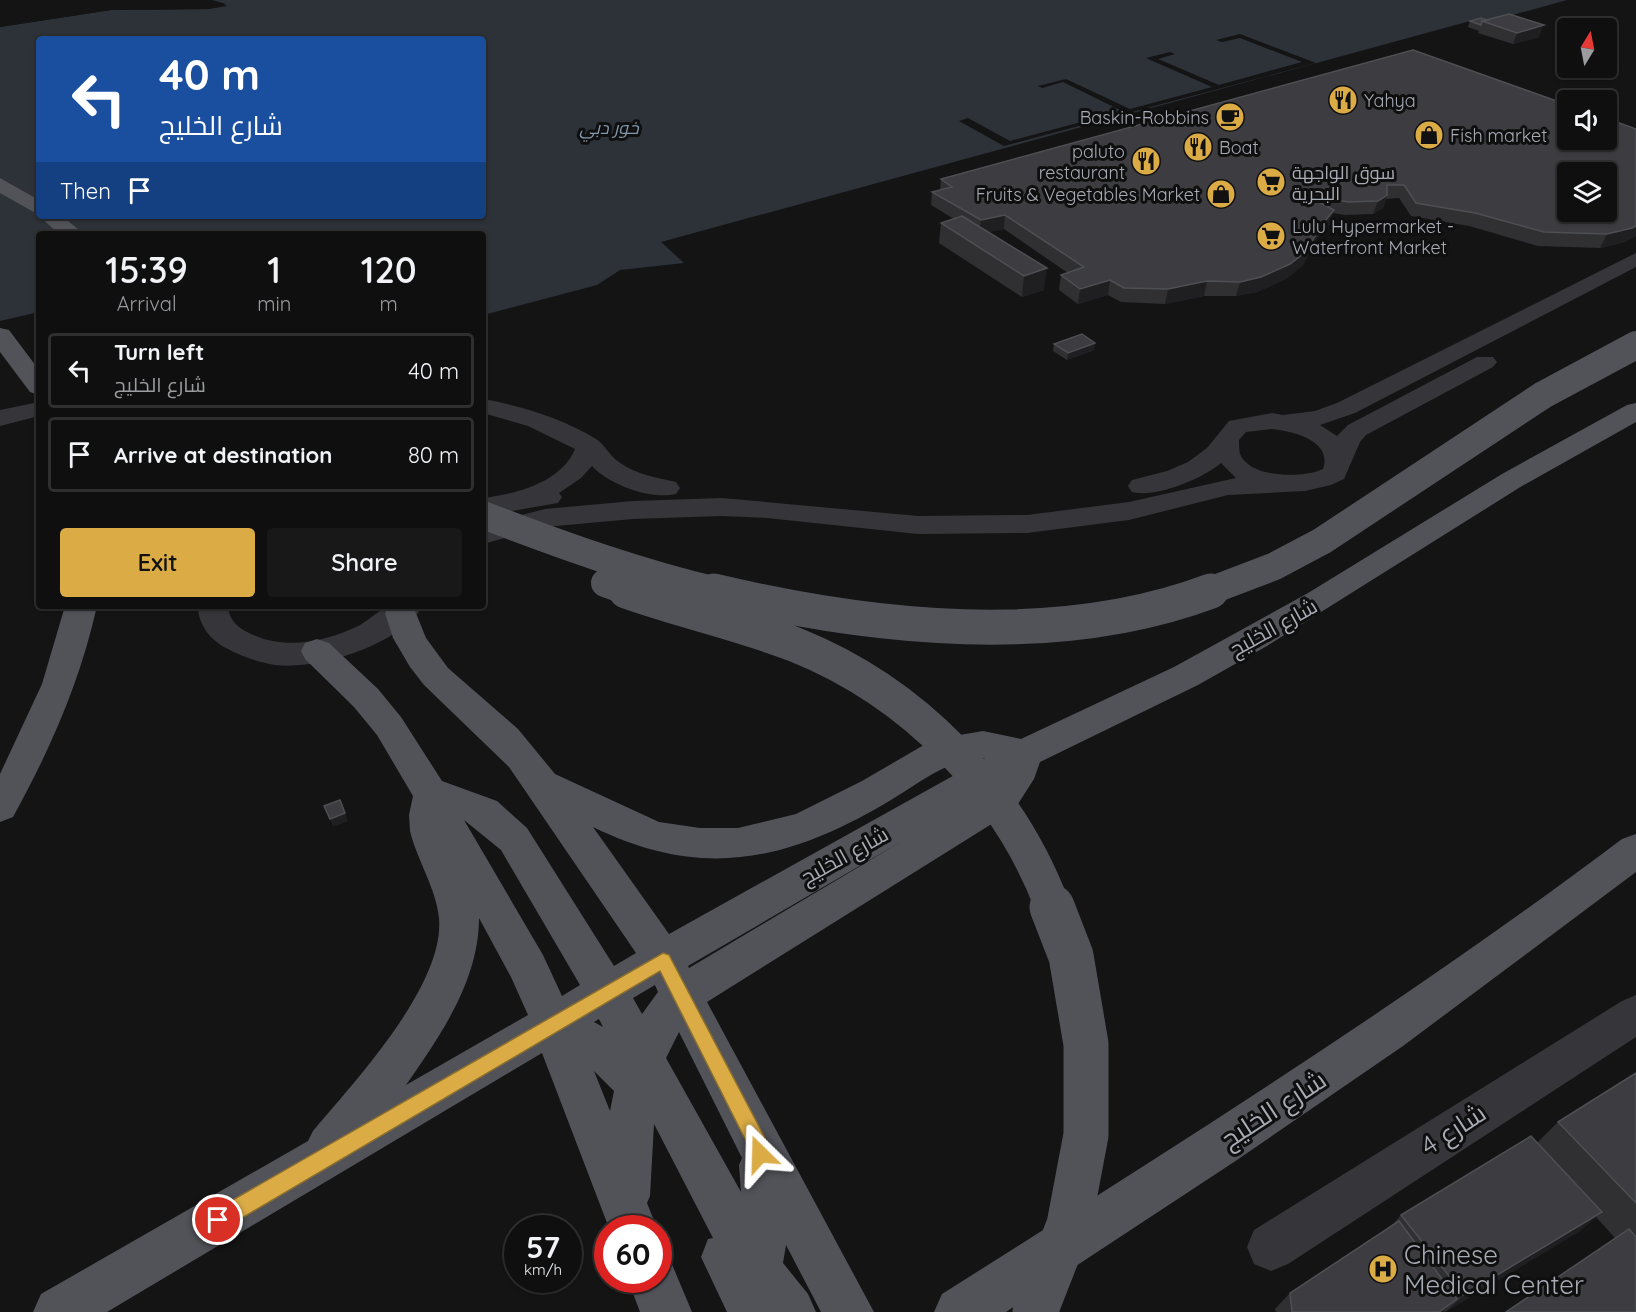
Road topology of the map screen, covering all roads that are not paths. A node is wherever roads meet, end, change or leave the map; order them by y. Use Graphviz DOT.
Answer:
graph roads {
  1 [pos="0,184"];
  2 [pos="36,207"];
  3 [pos="53,219"];
  4 [pos="69,231"];
  5 [pos="1636,259"];
  6 [pos="1636,281"];
  7 [pos="0,335"];
  8 [pos="1636,345"];
  9 [pos="36,383"];
  10 [pos="486,407"];
  11 [pos="36,410"];
  12 [pos="1636,411"];
  13 [pos="0,418"];
  14 [pos="1285,422"];
  15 [pos="1224,445"];
  16 [pos="589,446"];
  17 [pos="1339,459"];
  18 [pos="1277,483"];
  19 [pos="666,488"];
  20 [pos="488,513"];
  21 [pos="486,534"];
  22 [pos="80,609"];
  23 [pos="214,609"];
  24 [pos="404,610"];
  25 [pos="317,651"];
  26 [pos="1023,754"];
  27 [pos="540,783"];
  28 [pos="430,793"];
  29 [pos="0,807"];
  30 [pos="1636,850"];
  31 [pos="673,977"];
  32 [pos="607,992"];
  33 [pos="1636,1014"];
  34 [pos="553,1024"];
  35 [pos="641,1074"];
  36 [pos="757,1142"];
  37 [pos="316,1163"];
  38 [pos="628,1215"];
  39 [pos="630,1215"];
  40 [pos="1093,1226"];
  41 [pos="1271,1247"];
  42 [pos="658,1293"];
  43 [pos="758,1302"];
  44 [pos="59,1312"];
  45 [pos="666,1312"];
  46 [pos="848,1312"];
  47 [pos="960,1312"];
  48 [pos="1035,1312"];
  49 [pos="1056,1312"];
  1 -- 2 [label="main road"];
  3 -- 4 [label="main road"];
  5 -- 14 [label="street"];
  6 -- 17 [label="street"];
  7 -- 9 [label="main road"];
  8 -- 20 [label="main road, bridge"];
  10 -- 16 [label="street"];
  11 -- 13 [label="street"];
  12 -- 26 [label="main road, شارع الخليج"];
  14 -- 15 [label="street"];
  14 -- 17 [label="street"];
  15 -- 18 [label="street"];
  15 -- 19 [label="street"];
  16 -- 19 [label="street"];
  16 -- 20 [label="street"];
  17 -- 18 [label="street"];
  18 -- 21 [label="street"];
  19 -- 20 [label="street"];
  20 -- 48 [label="main road, bridge"];
  22 -- 29 [label="main road"];
  23 -- 25 [label="street"];
  24 -- 25 [label="street"];
  24 -- 27 [label="main road"];
  25 -- 28 [label="main road"];
  26 -- 27 [label="main road"];
  26 -- 31 [label="main road"];
  27 -- 31 [label="main road"];
  28 -- 32 [label="main road"];
  28 -- 34 [label="main road"];
  28 -- 37 [label="main road"];
  30 -- 40 [label="main road, شارع الخليج"];
  31 -- 32 [label="main road"];
  31 -- 35 [label="main road"];
  31 -- 36 [label="main road"];
  32 -- 34 [label="main road"];
  32 -- 35 [label="main road"];
  33 -- 41 [label="street, شارع 4"];
  34 -- 35 [label="main road"];
  34 -- 37 [label="main road"];
  34 -- 38 [label="main road"];
  35 -- 39 [label="main road"];
  35 -- 43 [label="main road"];
  36 -- 43 [label="main road"];
  36 -- 46 [label="main road"];
  37 -- 44 [label="main road"];
  40 -- 47 [label="main road, شارع الخليج"];
  40 -- 49 [label="main road"];
  42 -- 45 [label="main road"];
}
